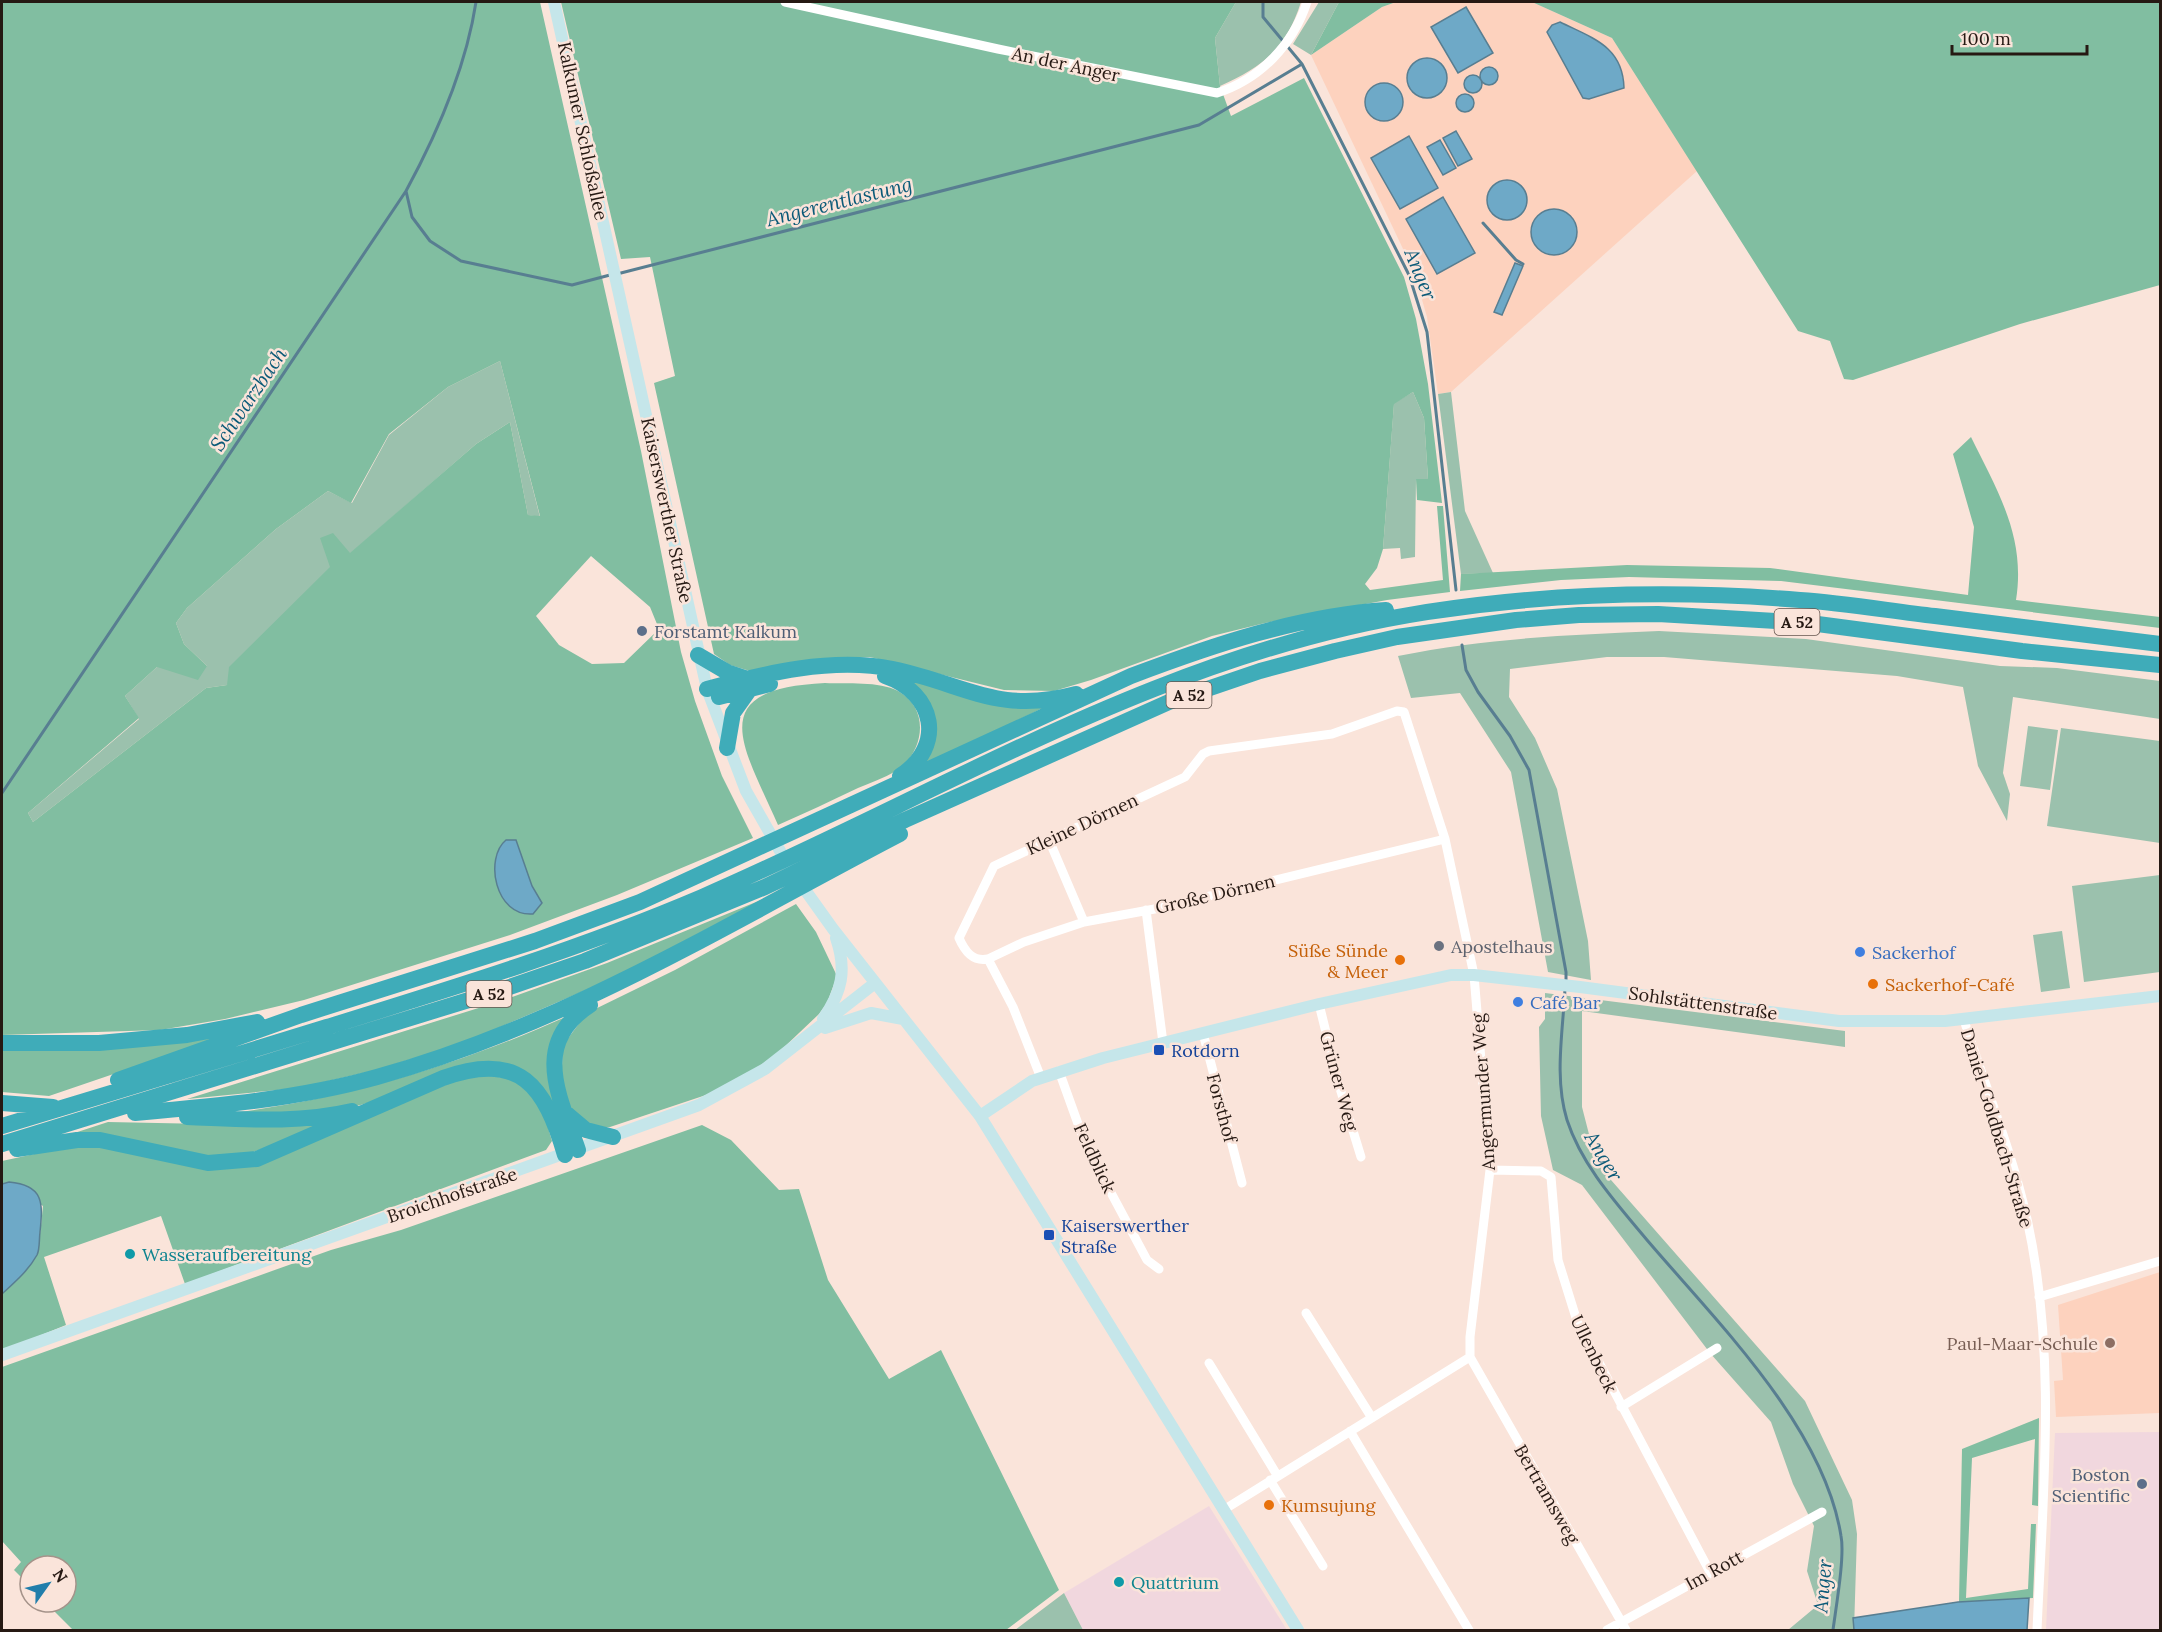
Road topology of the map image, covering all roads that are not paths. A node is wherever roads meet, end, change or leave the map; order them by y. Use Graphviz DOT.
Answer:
graph roads {
  1 [pos="554,2"];
  2 [pos="785,2"];
  3 [pos="1307,2"];
  4 [pos="612,261"];
  5 [pos="1425,612"];
  6 [pos="2160,644"];
  7 [pos="698,655"];
  8 [pos="2160,664"];
  9 [pos="1131,676"];
  10 [pos="748,684"];
  11 [pos="708,694"];
  12 [pos="1402,711"];
  13 [pos="727,748"];
  14 [pos="959,797"];
  15 [pos="862,799"];
  16 [pos="1445,839"];
  17 [pos="1049,840"];
  18 [pos="789,856"];
  19 [pos="665,891"];
  20 [pos="1146,910"];
  21 [pos="1084,922"];
  22 [pos="832,929"];
  23 [pos="988,959"];
  24 [pos="1474,975"];
  25 [pos="628,979"];
  26 [pos="875,983"];
  27 [pos="2160,996"];
  28 [pos="1319,1004"];
  29 [pos="301,1015"];
  30 [pos="904,1019"];
  31 [pos="1964,1020"];
  32 [pos="813,1033"];
  33 [pos="1203,1033"];
  34 [pos="2,1043"];
  35 [pos="1162,1043"];
  36 [pos="1059,1071"];
  37 [pos="1041,1078"];
  38 [pos="390,1101"];
  39 [pos="2,1103"];
  40 [pos="135,1113"];
  41 [pos="565,1113"];
  42 [pos="980,1116"];
  43 [pos="23,1120"];
  44 [pos="2,1126"];
  45 [pos="613,1137"];
  46 [pos="2,1144"];
  47 [pos="2,1153"];
  48 [pos="571,1153"];
  49 [pos="1361,1157"];
  50 [pos="1490,1170"];
  51 [pos="1242,1183"];
  52 [pos="2160,1261"];
  53 [pos="1159,1269"];
  54 [pos="2039,1297"];
  55 [pos="1306,1313"];
  56 [pos="1717,1348"];
  57 [pos="2,1354"];
  58 [pos="1470,1357"];
  59 [pos="1209,1363"];
  60 [pos="1621,1407"];
  61 [pos="1372,1418"];
  62 [pos="1350,1431"];
  63 [pos="1274,1478"];
  64 [pos="1226,1509"];
  65 [pos="1822,1512"];
  66 [pos="1323,1566"];
  67 [pos="1710,1572"];
  68 [pos="1620,1622"];
  69 [pos="1298,1630"];
  70 [pos="1469,1630"];
  71 [pos="1606,1630"];
  72 [pos="1626,1630"];
  73 [pos="2037,1630"];
  1 -- 4 [label="main road, Kalkumer Schloßallee"];
  2 -- 3 [label="street, An der Anger"];
  4 -- 7 [label="main road, Kaiserswerther Straße"];
  5 -- 6 [label="highway, A 52"];
  5 -- 9 [label="highway"];
  5 -- 18 [label="highway, A 52"];
  7 -- 10 [label="highway"];
  7 -- 11 [label="main road, Kaiserswerther Straße"];
  8 -- 14 [label="highway, A 52"];
  9 -- 10 [label="highway"];
  9 -- 15 [label="highway"];
  10 -- 11 [label="highway"];
  10 -- 13 [label="highway"];
  10 -- 15 [label="highway"];
  11 -- 13 [label="main road, Kaiserswerther Straße"];
  12 -- 16 [label="street, Angermunder Weg"];
  12 -- 17 [label="street, Kleine Dörnen"];
  13 -- 22 [label="main road, Kaiserswerther Straße"];
  14 -- 25 [label="highway, A 52"];
  14 -- 46 [label="highway, A 52"];
  15 -- 19 [label="highway"];
  16 -- 20 [label="street, Große Dörnen"];
  16 -- 24 [label="street, Angermunder Weg"];
  17 -- 21 [label="street"];
  17 -- 23 [label="street, Kleine Dörnen"];
  18 -- 19 [label="highway"];
  18 -- 43 [label="highway, A 52"];
  19 -- 29 [label="highway"];
  20 -- 21 [label="street, Große Dörnen"];
  20 -- 35 [label="street"];
  21 -- 23 [label="street, Große Dörnen"];
  22 -- 26 [label="main road, Kaiserswerther Straße"];
  22 -- 32 [label="main road"];
  23 -- 37 [label="street"];
  24 -- 28 [label="main road, Sohlstättenstraße"];
  24 -- 31 [label="main road, Sohlstättenstraße"];
  24 -- 50 [label="street, Angermunder Weg"];
  25 -- 40 [label="highway"];
  25 -- 41 [label="highway"];
  26 -- 30 [label="main road, Kaiserswerther Straße"];
  26 -- 32 [label="main road, Broichhofstraße"];
  27 -- 31 [label="main road, Sohlstättenstraße"];
  28 -- 33 [label="main road, Sohlstättenstraße"];
  28 -- 49 [label="street, Grüner Weg"];
  29 -- 34 [label="highway"];
  29 -- 43 [label="highway"];
  30 -- 32 [label="main road"];
  30 -- 42 [label="main road, Kaiserswerther Straße"];
  31 -- 54 [label="street, Daniel-Goldbach-Straße"];
  32 -- 45 [label="main road, Broichhofstraße"];
  33 -- 35 [label="main road, Sohlstättenstraße"];
  33 -- 51 [label="street, Forsthof"];
  35 -- 36 [label="main road, Sohlstättenstraße"];
  36 -- 37 [label="main road, Sohlstättenstraße"];
  36 -- 53 [label="street, Feldblick"];
  37 -- 42 [label="main road, Sohlstättenstraße"];
  38 -- 40 [label="highway"];
  38 -- 47 [label="highway"];
  38 -- 48 [label="highway"];
  39 -- 40 [label="highway"];
  41 -- 45 [label="highway"];
  41 -- 48 [label="highway"];
  42 -- 64 [label="main road, Kaiserswerther Straße"];
  43 -- 44 [label="highway, A 52"];
  45 -- 48 [label="main road, Broichhofstraße"];
  48 -- 57 [label="main road, Broichhofstraße"];
  50 -- 58 [label="street, Angermunder Weg"];
  50 -- 60 [label="street, Ullenbeck"];
  52 -- 54 [label="street"];
  54 -- 73 [label="street, Daniel-Goldbach-Straße"];
  55 -- 61 [label="street"];
  56 -- 60 [label="street"];
  58 -- 61 [label="street"];
  58 -- 68 [label="street, Bertramsweg"];
  59 -- 63 [label="street"];
  60 -- 67 [label="street, Ullenbeck"];
  61 -- 62 [label="street"];
  62 -- 63 [label="street"];
  62 -- 70 [label="street"];
  63 -- 64 [label="street"];
  63 -- 66 [label="street"];
  64 -- 69 [label="main road, Kaiserswerther Straße"];
  65 -- 67 [label="street, Im Rott"];
  67 -- 68 [label="street, Im Rott"];
  68 -- 71 [label="street, Im Rott"];
  68 -- 72 [label="street, Bertramsweg"];
}
